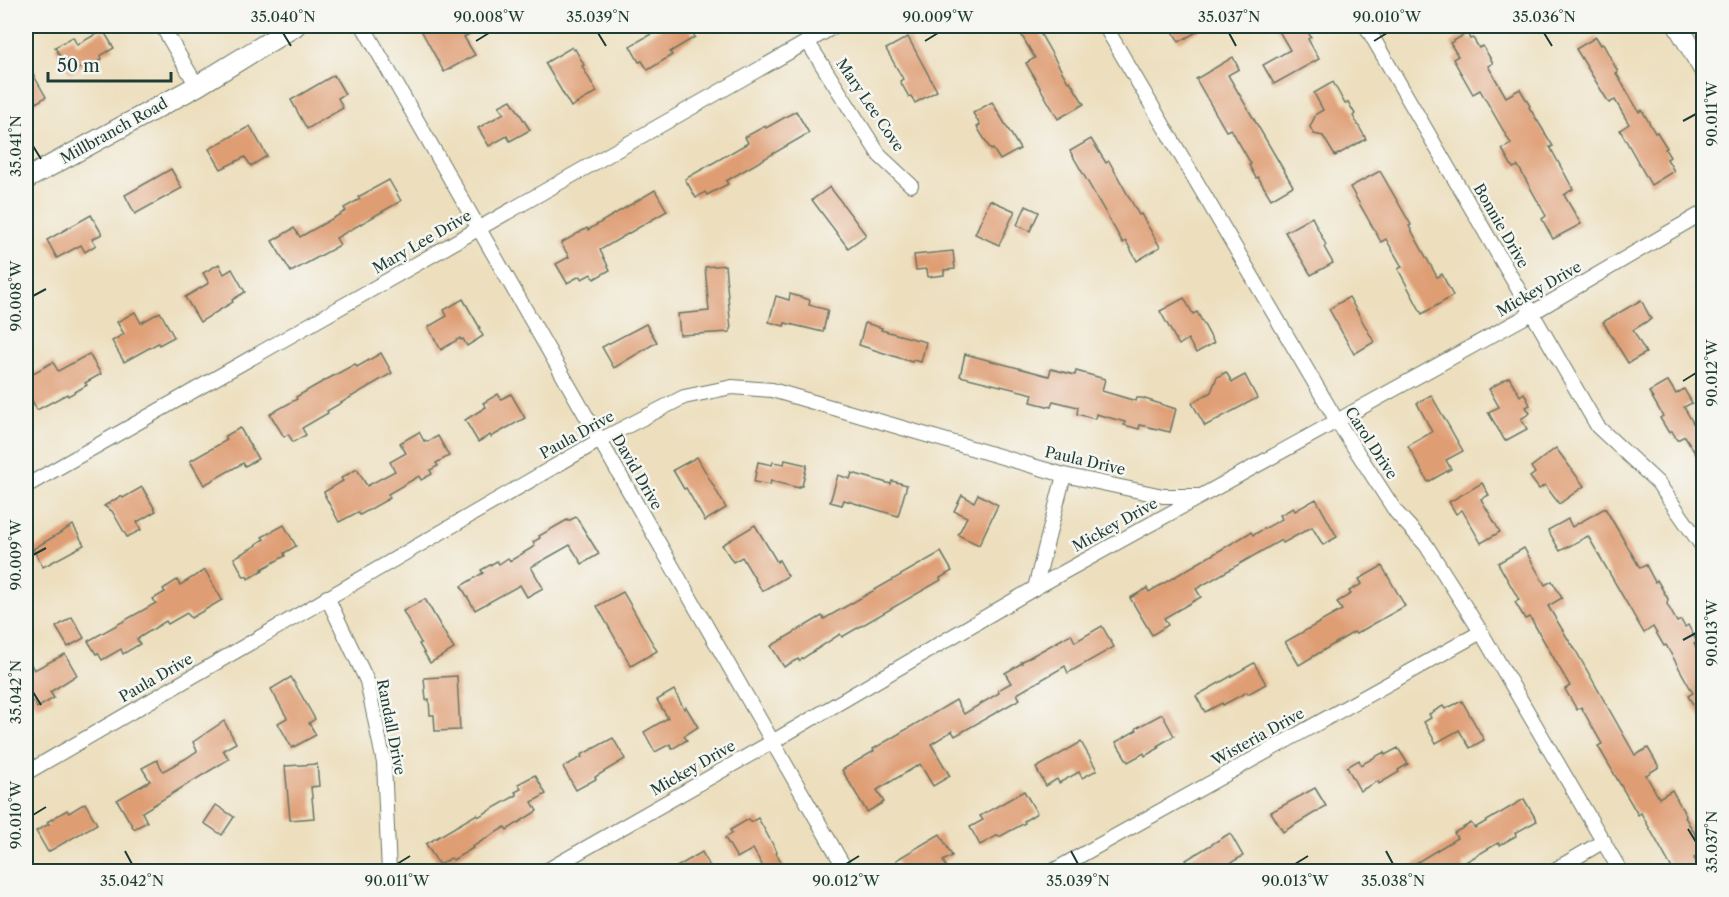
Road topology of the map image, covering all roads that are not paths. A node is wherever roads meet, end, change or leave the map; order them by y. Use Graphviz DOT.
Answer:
graph roads {
  1 [pos="162,26"];
  2 [pos="295,26"];
  3 [pos="363,26"];
  4 [pos="835,26"];
  5 [pos="1105,26"];
  6 [pos="1366,26"];
  7 [pos="1678,26"];
  8 [pos="807,40"];
  9 [pos="1704,70"];
  10 [pos="197,86"];
  11 [pos="26,179"];
  12 [pos="911,184"];
  13 [pos="1704,212"];
  14 [pos="479,228"];
  15 [pos="1532,313"];
  16 [pos="1337,421"];
  17 [pos="600,440"];
  18 [pos="1064,475"];
  19 [pos="26,486"];
  20 [pos="1203,495"];
  21 [pos="1704,549"];
  22 [pos="1035,588"];
  23 [pos="327,597"];
  24 [pos="1481,632"];
  25 [pos="772,742"];
  26 [pos="26,773"];
  27 [pos="1604,841"];
  28 [pos="388,872"];
  29 [pos="544,872"];
  30 [pos="847,872"];
  31 [pos="1051,872"];
  32 [pos="1551,872"];
  33 [pos="1621,872"];
  1 -- 10 [label="street"];
  2 -- 10 [label="main road, Millbranch Road"];
  3 -- 14 [label="street, David Drive"];
  4 -- 8 [label="street, Mary Lee Drive"];
  5 -- 16 [label="street, Carol Drive"];
  6 -- 15 [label="street, Bonnie Drive"];
  7 -- 9 [label="main road"];
  8 -- 12 [label="street, Mary Lee Cove"];
  8 -- 14 [label="street, Mary Lee Drive"];
  10 -- 11 [label="main road, Millbranch Road"];
  13 -- 15 [label="street, Mickey Drive"];
  14 -- 17 [label="street, David Drive"];
  14 -- 19 [label="street, Mary Lee Drive"];
  15 -- 16 [label="street, Mickey Drive"];
  15 -- 21 [label="street, Bonnie Drive"];
  16 -- 20 [label="street, Mickey Drive"];
  16 -- 24 [label="street, Carol Drive"];
  17 -- 18 [label="street, Paula Drive"];
  17 -- 23 [label="street, Paula Drive"];
  17 -- 25 [label="street, David Drive"];
  18 -- 20 [label="street, Paula Drive"];
  18 -- 22 [label="street"];
  20 -- 22 [label="street, Mickey Drive"];
  22 -- 25 [label="street, Mickey Drive"];
  23 -- 26 [label="street, Paula Drive"];
  23 -- 28 [label="street, Randall Drive"];
  24 -- 27 [label="street, Carol Drive"];
  24 -- 31 [label="street, Wisteria Drive"];
  25 -- 29 [label="street, Mickey Drive"];
  25 -- 30 [label="street, David Drive"];
  27 -- 32 [label="street"];
  27 -- 33 [label="street, Carol Drive"];
}
